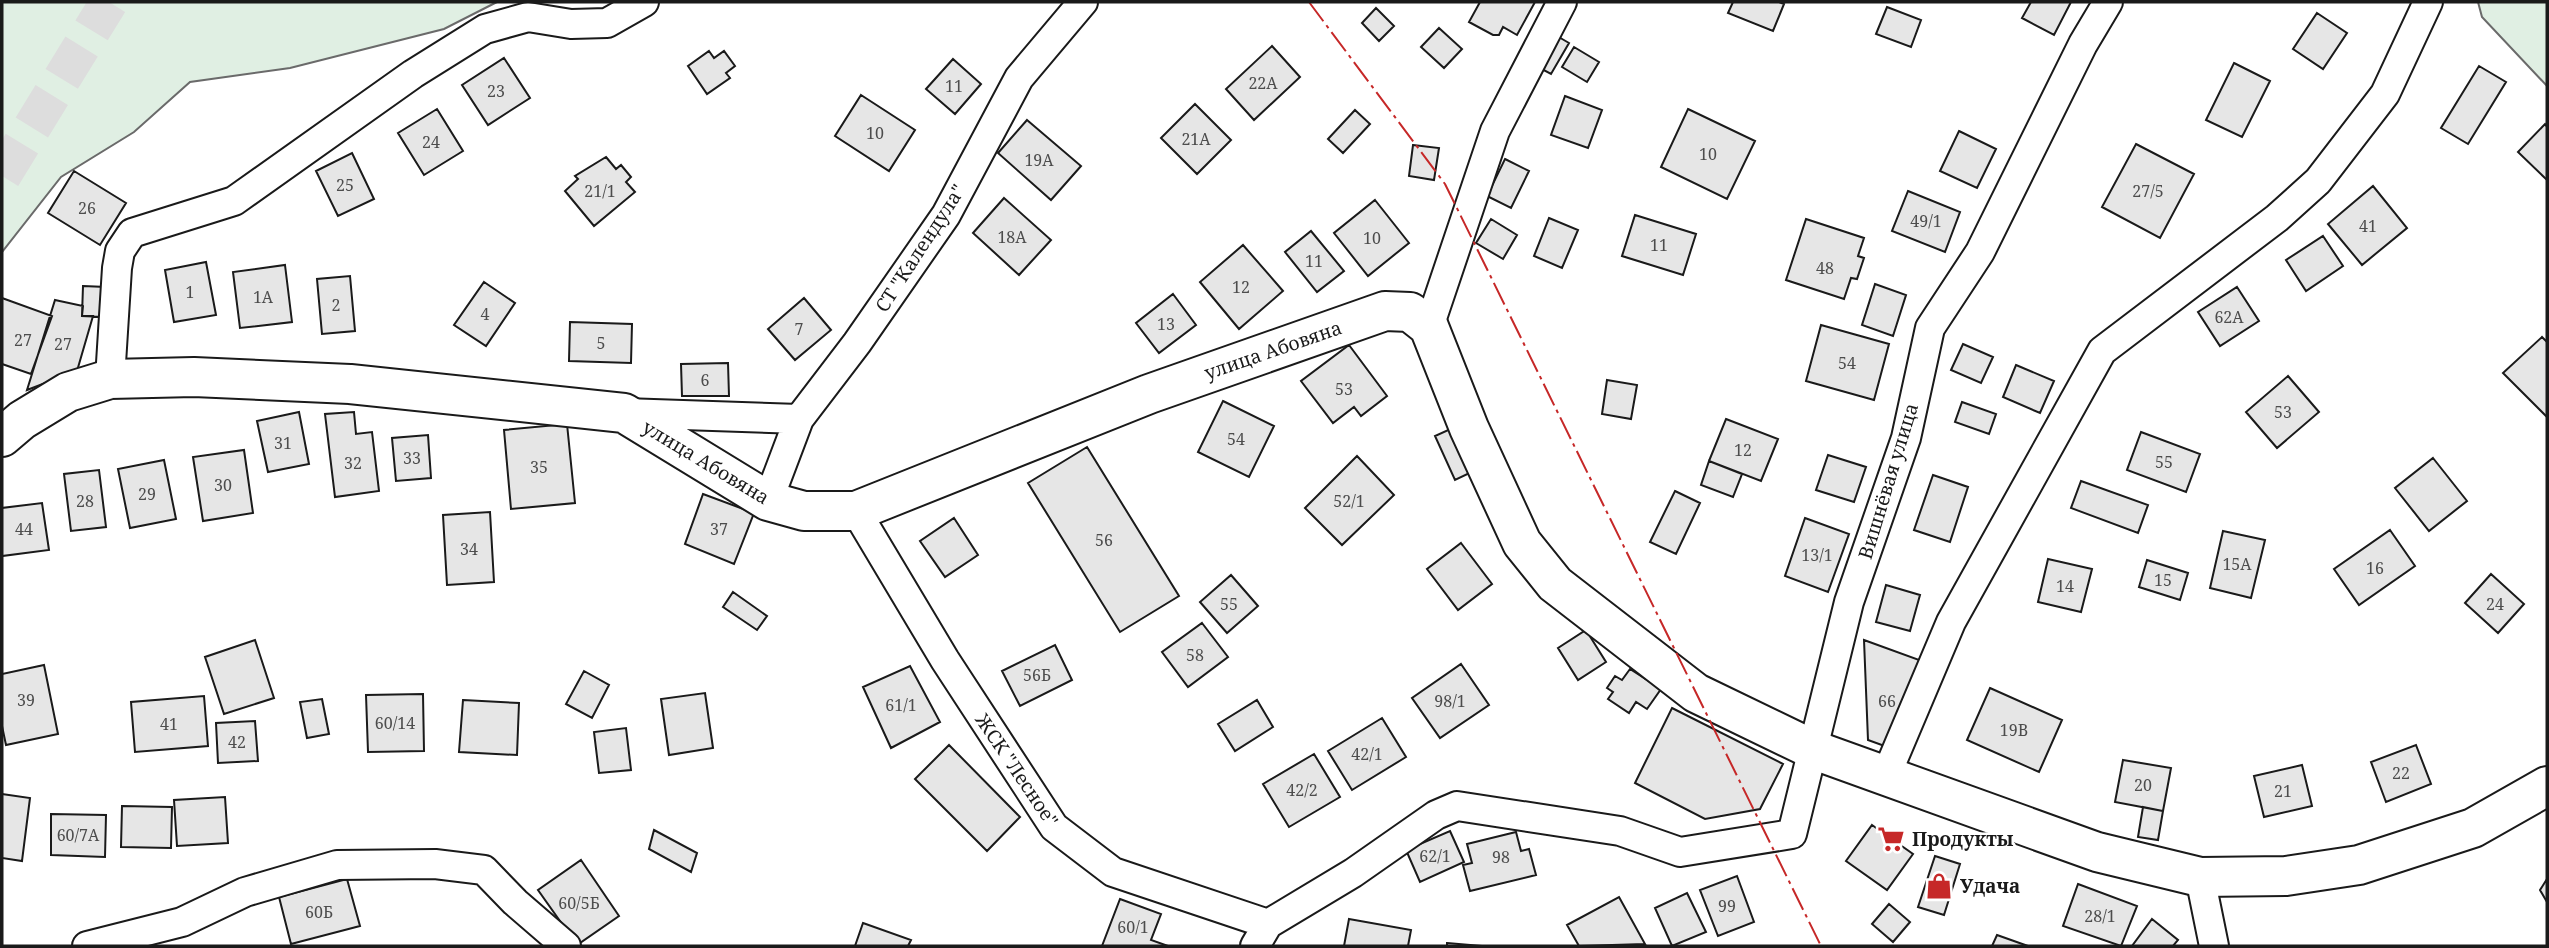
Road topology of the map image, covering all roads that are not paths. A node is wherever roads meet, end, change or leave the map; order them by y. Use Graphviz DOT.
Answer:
graph roads {
  1 [pos="644,2"];
  2 [pos="1083,2"];
  3 [pos="1562,2"];
  4 [pos="2108,2"];
  5 [pos="2428,2"];
  6 [pos="1429,327"];
  7 [pos="110,379"];
  8 [pos="624,413"];
  9 [pos="799,419"];
  10 [pos="2,437"];
  11 [pos="768,501"];
  12 [pos="856,511"];
  13 [pos="1814,750"];
  14 [pos="1885,778"];
  15 [pos="2547,786"];
  16 [pos="2200,877"];
  17 [pos="1261,935"];
  18 [pos="87,946"];
  19 [pos="566,946"];
  20 [pos="2214,946"];
  1 -- 7 [label="street"];
  2 -- 9 [label="street, СТ \"Календула\""];
  3 -- 6 [label="street"];
  4 -- 13 [label="street, Вишнёвая улица"];
  5 -- 14 [label="street"];
  6 -- 12 [label="street, улица Абовяна"];
  6 -- 13 [label="street"];
  7 -- 8 [label="street, улица Абовяна"];
  7 -- 10 [label="street, улица Абовяна"];
  8 -- 9 [label="street"];
  8 -- 11 [label="street, улица Абовяна"];
  9 -- 11 [label="street, СТ \"Календула\""];
  11 -- 12 [label="street, улица Абовяна"];
  12 -- 17 [label="street, ЖСК \"Лесное\""];
  13 -- 14 [label="street"];
  13 -- 17 [label="street, Вишнёвая улица"];
  14 -- 16 [label="street"];
  15 -- 16 [label="street"];
  16 -- 20 [label="street"];
  18 -- 19 [label="street"];
}
